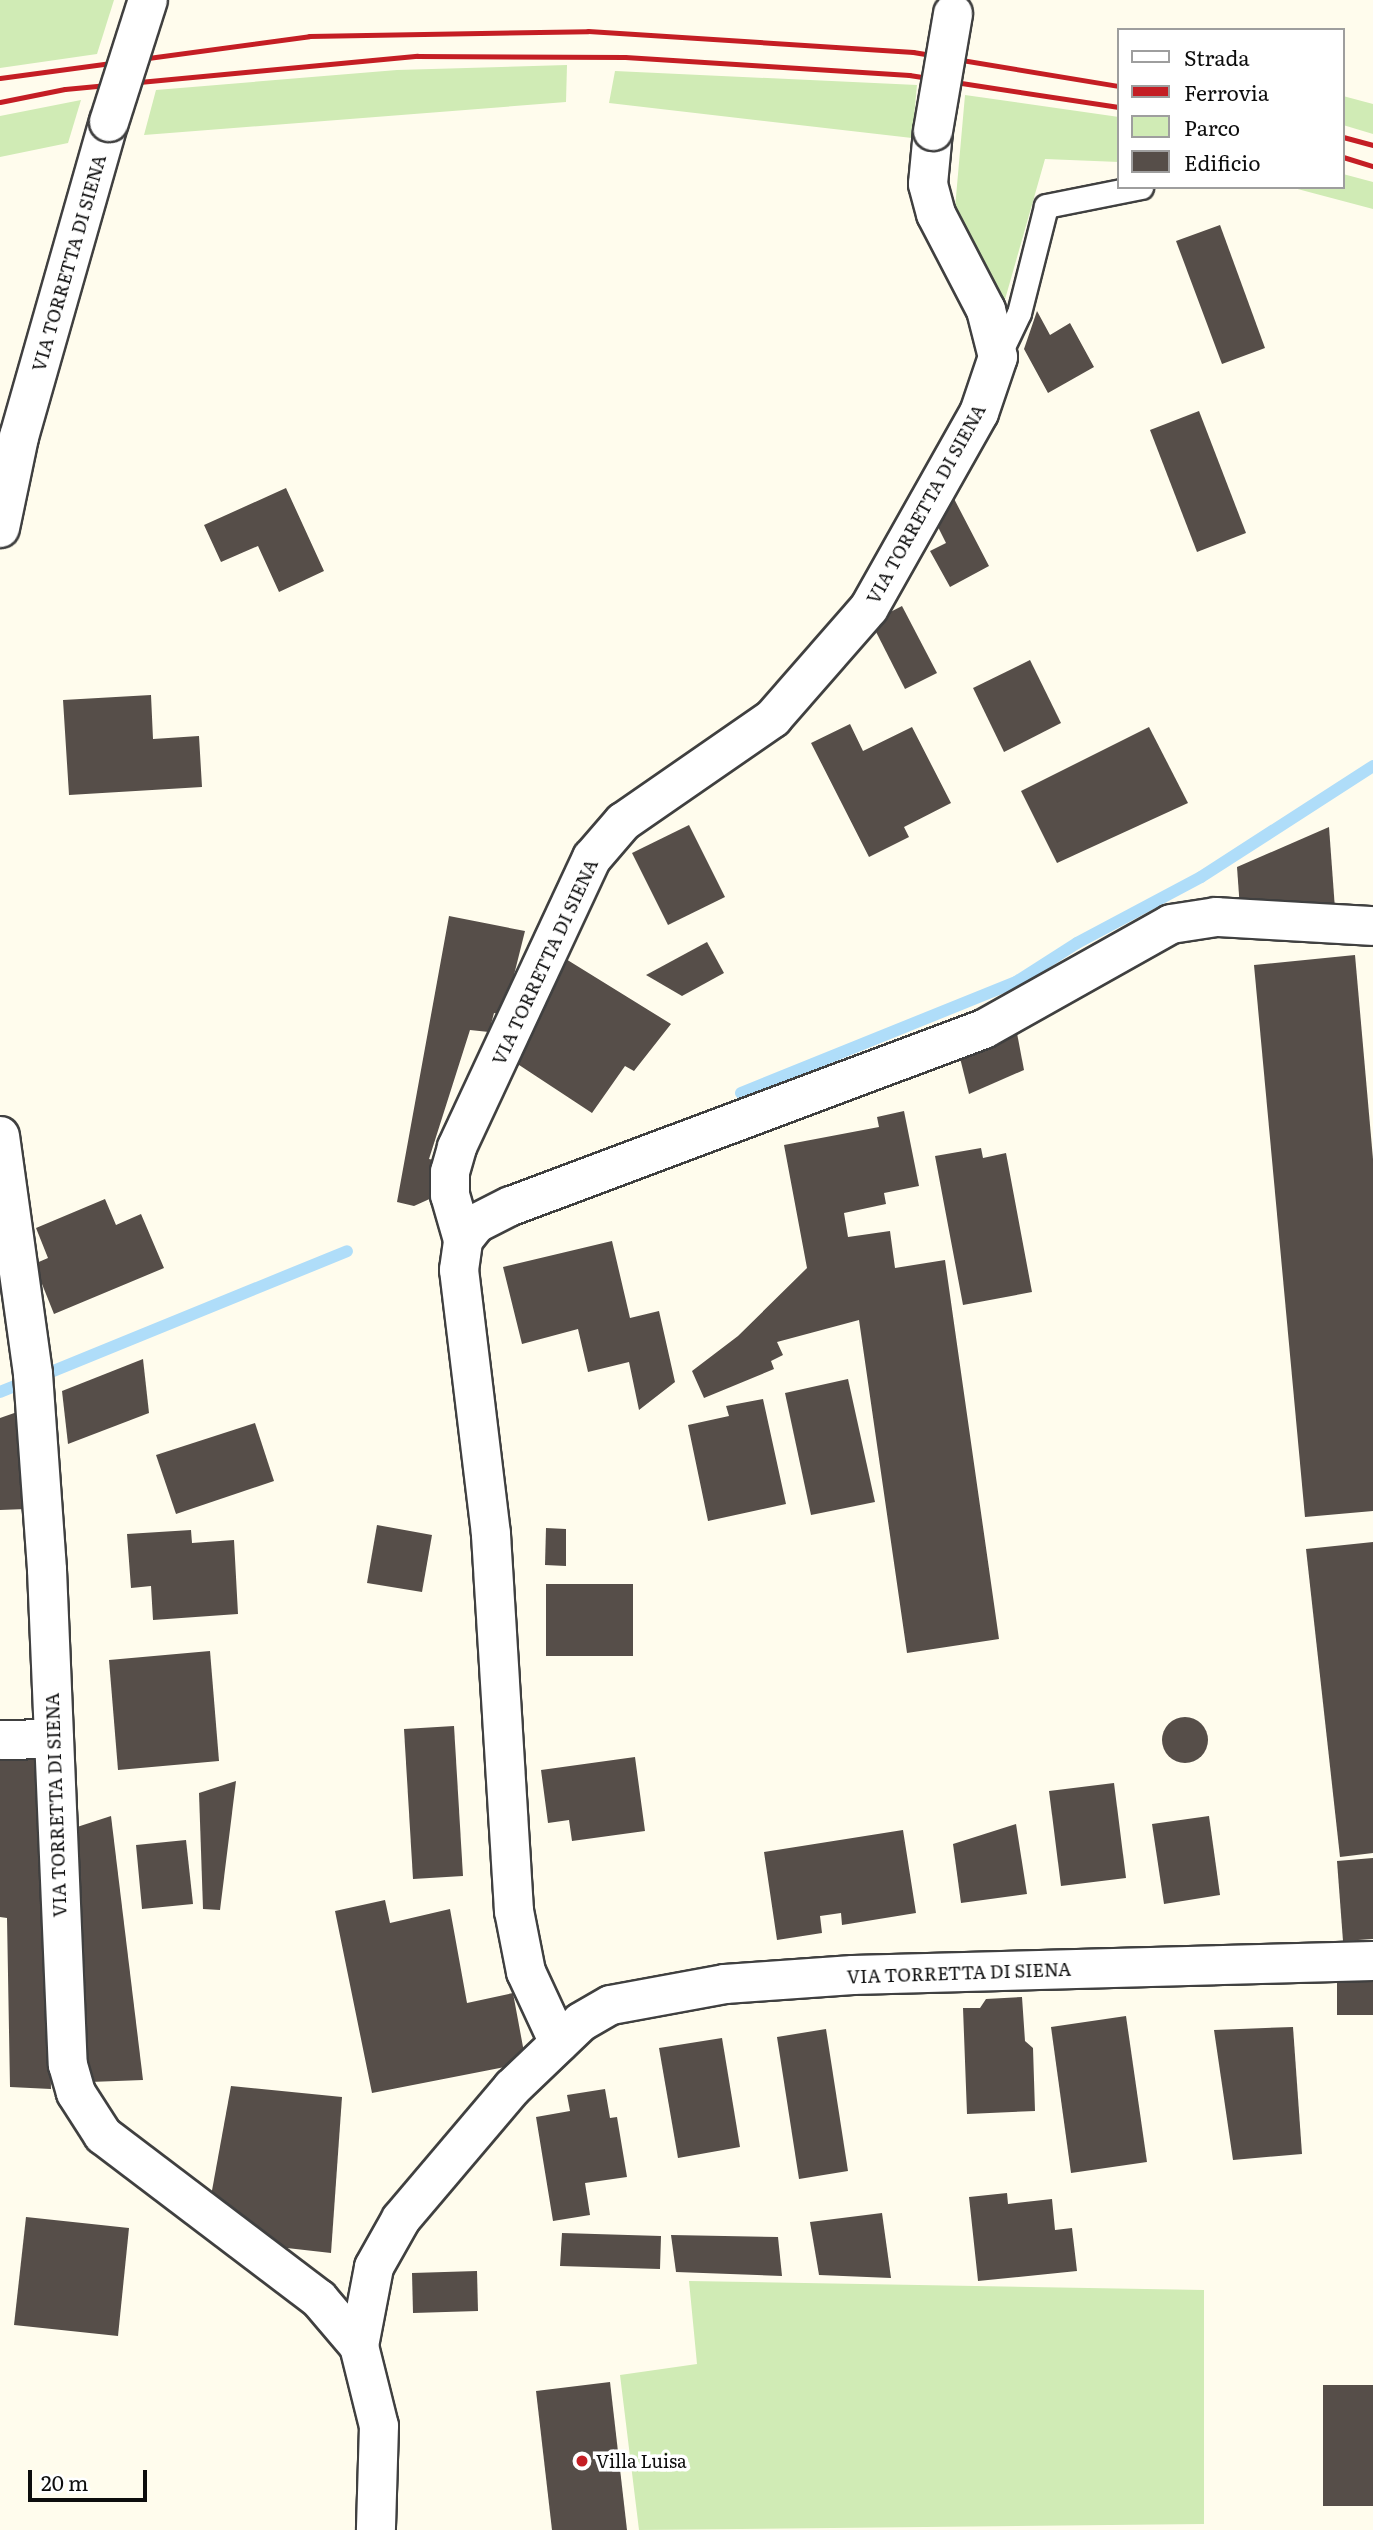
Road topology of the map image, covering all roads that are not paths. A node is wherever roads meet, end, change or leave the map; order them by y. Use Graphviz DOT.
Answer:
graph roads {
  1 [pos="148,0"];
  2 [pos="953,14"];
  3 [pos="1131,189"];
  4 [pos="998,357"];
  5 [pos="0,528"];
  6 [pos="1373,926"];
  7 [pos="0,1136"];
  8 [pos="463,1240"];
  9 [pos="54,1739"];
  10 [pos="0,1740"];
  11 [pos="1373,1961"];
  12 [pos="559,2043"];
  13 [pos="359,2346"];
  14 [pos="376,2530"];
  1 -- 5 [label="street, VIA TORRETTA DI SIENA, bridge"];
  2 -- 4 [label="street, bridge"];
  3 -- 4 [label="lane"];
  4 -- 8 [label="street, VIA TORRETTA DI SIENA"];
  6 -- 8 [label="street"];
  7 -- 9 [label="street, VIA TORRETTA DI SIENA"];
  8 -- 12 [label="street, VIA TORRETTA DI SIENA"];
  9 -- 10 [label="street"];
  9 -- 13 [label="street, VIA TORRETTA DI SIENA"];
  11 -- 12 [label="street, VIA TORRETTA DI SIENA"];
  12 -- 13 [label="street, VIA TORRETTA DI SIENA"];
  13 -- 14 [label="street, VIA TORRETTA DI SIENA"];
}
